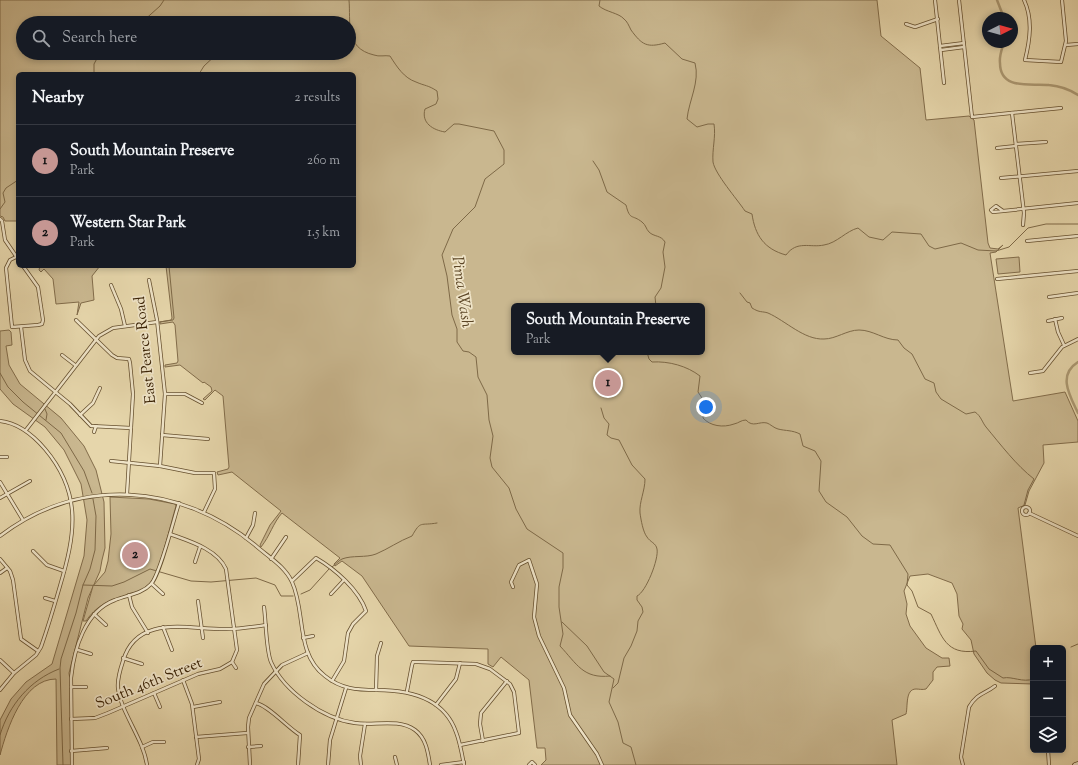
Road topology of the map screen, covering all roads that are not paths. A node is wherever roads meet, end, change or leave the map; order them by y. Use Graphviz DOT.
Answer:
graph roads {
  1 [pos="935,0"];
  2 [pos="960,0"];
  3 [pos="1024,0"];
  4 [pos="1062,0"];
  5 [pos="938,19"];
  6 [pos="906,24"];
  7 [pos="964,43"];
  8 [pos="1078,44"];
  9 [pos="1066,45"];
  10 [pos="940,46"];
  11 [pos="964,47"];
  12 [pos="941,50"];
  13 [pos="944,83"];
  14 [pos="1061,108"];
  15 [pos="1012,113"];
  16 [pos="1046,142"];
  17 [pos="1016,145"];
  18 [pos="997,148"];
  19 [pos="1078,171"];
  20 [pos="1019,177"];
  21 [pos="1001,178"];
  22 [pos="1078,203"];
  23 [pos="1023,209"];
  24 [pos="1003,210"];
  25 [pos="1,220"];
  26 [pos="1023,225"];
  27 [pos="1078,236"];
  28 [pos="1027,241"];
  29 [pos="16,256"];
  30 [pos="16,258"];
  31 [pos="24,268"];
  32 [pos="1078,271"];
  33 [pos="997,279"];
  34 [pos="149,280"];
  35 [pos="111,284"];
  36 [pos="1078,293"];
  37 [pos="1049,297"];
  38 [pos="1062,318"];
  39 [pos="1055,319"];
  40 [pos="76,320"];
  41 [pos="1048,320"];
  42 [pos="157,322"];
  43 [pos="125,326"];
  44 [pos="21,327"];
  45 [pos="96,339"];
  46 [pos="1078,339"];
  47 [pos="1064,345"];
  48 [pos="62,355"];
  49 [pos="75,365"];
  50 [pos="1030,373"];
  51 [pos="100,388"];
  52 [pos="56,392"];
  53 [pos="165,394"];
  54 [pos="202,403"];
  55 [pos="80,415"];
  56 [pos="0,421"];
  57 [pos="96,426"];
  58 [pos="131,428"];
  59 [pos="26,430"];
  60 [pos="94,432"];
  61 [pos="162,435"];
  62 [pos="208,438"];
  63 [pos="0,457"];
  64 [pos="7,457"];
  65 [pos="111,461"];
  66 [pos="129,462"];
  67 [pos="160,466"];
  68 [pos="30,481"];
  69 [pos="0,482"];
  70 [pos="7,494"];
  71 [pos="127,494"];
  72 [pos="0,498"];
  73 [pos="70,501"];
  74 [pos="179,503"];
  75 [pos="204,512"];
  76 [pos="255,513"];
  77 [pos="1029,513"];
  78 [pos="23,520"];
  79 [pos="170,534"];
  80 [pos="0,536"];
  81 [pos="1078,536"];
  82 [pos="286,537"];
  83 [pos="246,538"];
  84 [pos="200,547"];
  85 [pos="33,551"];
  86 [pos="0,559"];
  87 [pos="271,559"];
  88 [pos="195,562"];
  89 [pos="7,568"];
  90 [pos="64,571"];
  91 [pos="0,573"];
  92 [pos="344,580"];
  93 [pos="292,581"];
  94 [pos="152,584"];
  95 [pos="513,586"];
  96 [pos="163,594"];
  97 [pos="331,594"];
  98 [pos="129,595"];
  99 [pos="45,598"];
  100 [pos="55,601"];
  101 [pos="198,601"];
  102 [pos="264,607"];
  103 [pos="94,614"];
  104 [pos="106,625"];
  105 [pos="266,625"];
  106 [pos="163,627"];
  107 [pos="202,628"];
  108 [pos="234,629"];
  109 [pos="148,633"];
  110 [pos="313,636"];
  111 [pos="203,638"];
  112 [pos="303,638"];
  113 [pos="381,644"];
  114 [pos="78,650"];
  115 [pos="172,650"];
  116 [pos="38,652"];
  117 [pos="308,653"];
  118 [pos="91,654"];
  119 [pos="124,658"];
  120 [pos="0,660"];
  121 [pos="232,662"];
  122 [pos="460,663"];
  123 [pos="142,664"];
  124 [pos="236,668"];
  125 [pos="276,670"];
  126 [pos="14,673"];
  127 [pos="183,680"];
  128 [pos="332,681"];
  129 [pos="507,681"];
  130 [pos="995,686"];
  131 [pos="70,687"];
  132 [pos="86,687"];
  133 [pos="346,688"];
  134 [pos="0,690"];
  135 [pos="376,690"];
  136 [pos="407,691"];
  137 [pos="154,693"];
  138 [pos="220,702"];
  139 [pos="256,703"];
  140 [pos="436,705"];
  141 [pos="124,706"];
  142 [pos="160,707"];
  143 [pos="193,707"];
  144 [pos="71,719"];
  145 [pos="336,719"];
  146 [pos="365,724"];
  147 [pos="247,733"];
  148 [pos="196,737"];
  149 [pos="483,741"];
  150 [pos="164,742"];
  151 [pos="460,745"];
  152 [pos="261,746"];
  153 [pos="142,747"];
  154 [pos="248,747"];
  155 [pos="107,748"];
  156 [pos="71,751"];
  157 [pos="1048,753"];
  158 [pos="395,757"];
  159 [pos="464,763"];
  160 [pos="72,765"];
  161 [pos="147,765"];
  162 [pos="197,765"];
  163 [pos="250,765"];
  164 [pos="298,765"];
  165 [pos="328,765"];
  166 [pos="361,765"];
  167 [pos="397,765"];
  168 [pos="430,765"];
  169 [pos="441,765"];
  170 [pos="529,765"];
  171 [pos="535,765"];
  172 [pos="602,765"];
  173 [pos="963,765"];
  174 [pos="1049,765"];
  1 -- 5 [label="street"];
  2 -- 7 [label="street"];
  3 -- 9 [label="street"];
  4 -- 9 [label="street"];
  5 -- 6 [label="street"];
  5 -- 10 [label="street"];
  7 -- 10 [label="street"];
  7 -- 11 [label="street"];
  8 -- 9 [label="street"];
  10 -- 12 [label="street"];
  11 -- 12 [label="street"];
  11 -- 15 [label="street"];
  12 -- 13 [label="street"];
  14 -- 15 [label="street"];
  15 -- 17 [label="street"];
  16 -- 17 [label="street"];
  17 -- 18 [label="street"];
  17 -- 20 [label="street"];
  19 -- 20 [label="street"];
  20 -- 21 [label="street"];
  20 -- 23 [label="street"];
  22 -- 23 [label="street"];
  23 -- 24 [label="street"];
  23 -- 26 [label="street"];
  25 -- 29 [label="street"];
  27 -- 28 [label="street"];
  30 -- 44 [label="street"];
  31 -- 44 [label="street"];
  32 -- 33 [label="street"];
  34 -- 42 [label="street, East Pearce Road"];
  35 -- 43 [label="street"];
  36 -- 37 [label="street"];
  38 -- 39 [label="street"];
  39 -- 41 [label="street"];
  39 -- 47 [label="street"];
  40 -- 45 [label="street"];
  42 -- 43 [label="street"];
  42 -- 53 [label="street, East Pearce Road"];
  43 -- 45 [label="street"];
  44 -- 52 [label="street"];
  45 -- 49 [label="street"];
  45 -- 58 [label="street"];
  46 -- 47 [label="street"];
  47 -- 50 [label="street"];
  48 -- 49 [label="street"];
  49 -- 52 [label="street"];
  51 -- 55 [label="street"];
  52 -- 55 [label="street"];
  52 -- 59 [label="street"];
  53 -- 54 [label="street"];
  53 -- 61 [label="street, East Pearce Road"];
  55 -- 57 [label="street"];
  56 -- 59 [label="street"];
  57 -- 58 [label="street"];
  57 -- 60 [label="street"];
  58 -- 66 [label="street"];
  59 -- 73 [label="street"];
  61 -- 62 [label="street"];
  61 -- 67 [label="street, East Pearce Road"];
  63 -- 64 [label="street"];
  65 -- 66 [label="street"];
  66 -- 67 [label="street"];
  66 -- 71 [label="street"];
  67 -- 75 [label="street"];
  68 -- 70 [label="street"];
  69 -- 70 [label="street"];
  70 -- 72 [label="street"];
  70 -- 78 [label="street"];
  71 -- 73 [label="street"];
  71 -- 74 [label="street"];
  73 -- 78 [label="street"];
  73 -- 90 [label="street"];
  74 -- 75 [label="street"];
  74 -- 79 [label="street"];
  75 -- 83 [label="street"];
  76 -- 83 [label="street"];
  77 -- 81 [label="street"];
  78 -- 80 [label="street"];
  79 -- 84 [label="street"];
  79 -- 94 [label="street"];
  82 -- 87 [label="street"];
  83 -- 87 [label="street"];
  84 -- 88 [label="street"];
  84 -- 108 [label="street"];
  85 -- 90 [label="street"];
  86 -- 89 [label="street"];
  87 -- 93 [label="street"];
  89 -- 91 [label="street"];
  89 -- 116 [label="street"];
  90 -- 100 [label="street"];
  92 -- 93 [label="street"];
  92 -- 97 [label="street"];
  92 -- 128 [label="street"];
  93 -- 112 [label="street"];
  94 -- 96 [label="street"];
  94 -- 98 [label="street"];
  95 -- 172 [label="street"];
  98 -- 103 [label="street"];
  98 -- 109 [label="street"];
  99 -- 100 [label="street"];
  100 -- 116 [label="street"];
  101 -- 107 [label="street"];
  102 -- 105 [label="street"];
  103 -- 104 [label="street"];
  103 -- 114 [label="street"];
  105 -- 108 [label="street"];
  105 -- 125 [label="street"];
  106 -- 107 [label="street"];
  106 -- 109 [label="street"];
  106 -- 115 [label="street"];
  107 -- 108 [label="street"];
  107 -- 111 [label="street"];
  108 -- 121 [label="street"];
  109 -- 119 [label="street"];
  110 -- 112 [label="street"];
  112 -- 117 [label="street"];
  113 -- 135 [label="street"];
  114 -- 118 [label="street"];
  114 -- 131 [label="street"];
  116 -- 126 [label="street"];
  117 -- 125 [label="street"];
  117 -- 128 [label="street"];
  119 -- 123 [label="street"];
  119 -- 141 [label="street"];
  120 -- 126 [label="street"];
  121 -- 124 [label="street"];
  121 -- 127 [label="street, South 46th Street"];
  122 -- 129 [label="street"];
  122 -- 136 [label="street"];
  122 -- 140 [label="street"];
  125 -- 139 [label="street"];
  125 -- 145 [label="street"];
  126 -- 134 [label="street"];
  127 -- 137 [label="street, South 46th Street"];
  127 -- 143 [label="street"];
  128 -- 133 [label="street"];
  129 -- 149 [label="street"];
  129 -- 149 [label="street"];
  130 -- 173 [label="street"];
  131 -- 132 [label="street"];
  131 -- 144 [label="street"];
  133 -- 135 [label="street"];
  133 -- 145 [label="street"];
  135 -- 136 [label="street"];
  136 -- 140 [label="street"];
  137 -- 141 [label="street, South 46th Street"];
  137 -- 142 [label="street"];
  138 -- 143 [label="street"];
  139 -- 147 [label="street"];
  139 -- 164 [label="street"];
  140 -- 151 [label="street"];
  141 -- 144 [label="street, South 46th Street"];
  141 -- 153 [label="street"];
  143 -- 148 [label="street"];
  144 -- 156 [label="street"];
  145 -- 146 [label="street"];
  145 -- 165 [label="street"];
  146 -- 166 [label="street"];
  146 -- 168 [label="street"];
  147 -- 148 [label="street"];
  147 -- 154 [label="street"];
  148 -- 162 [label="street"];
  149 -- 151 [label="street"];
  150 -- 153 [label="street"];
  151 -- 159 [label="street"];
  152 -- 154 [label="street"];
  153 -- 161 [label="street"];
  154 -- 163 [label="street"];
  155 -- 156 [label="street"];
  156 -- 160 [label="street"];
  157 -- 174 [label="street"];
  158 -- 167 [label="street"];
  159 -- 169 [label="street"];
  170 -- 171 [label="street"];
}
